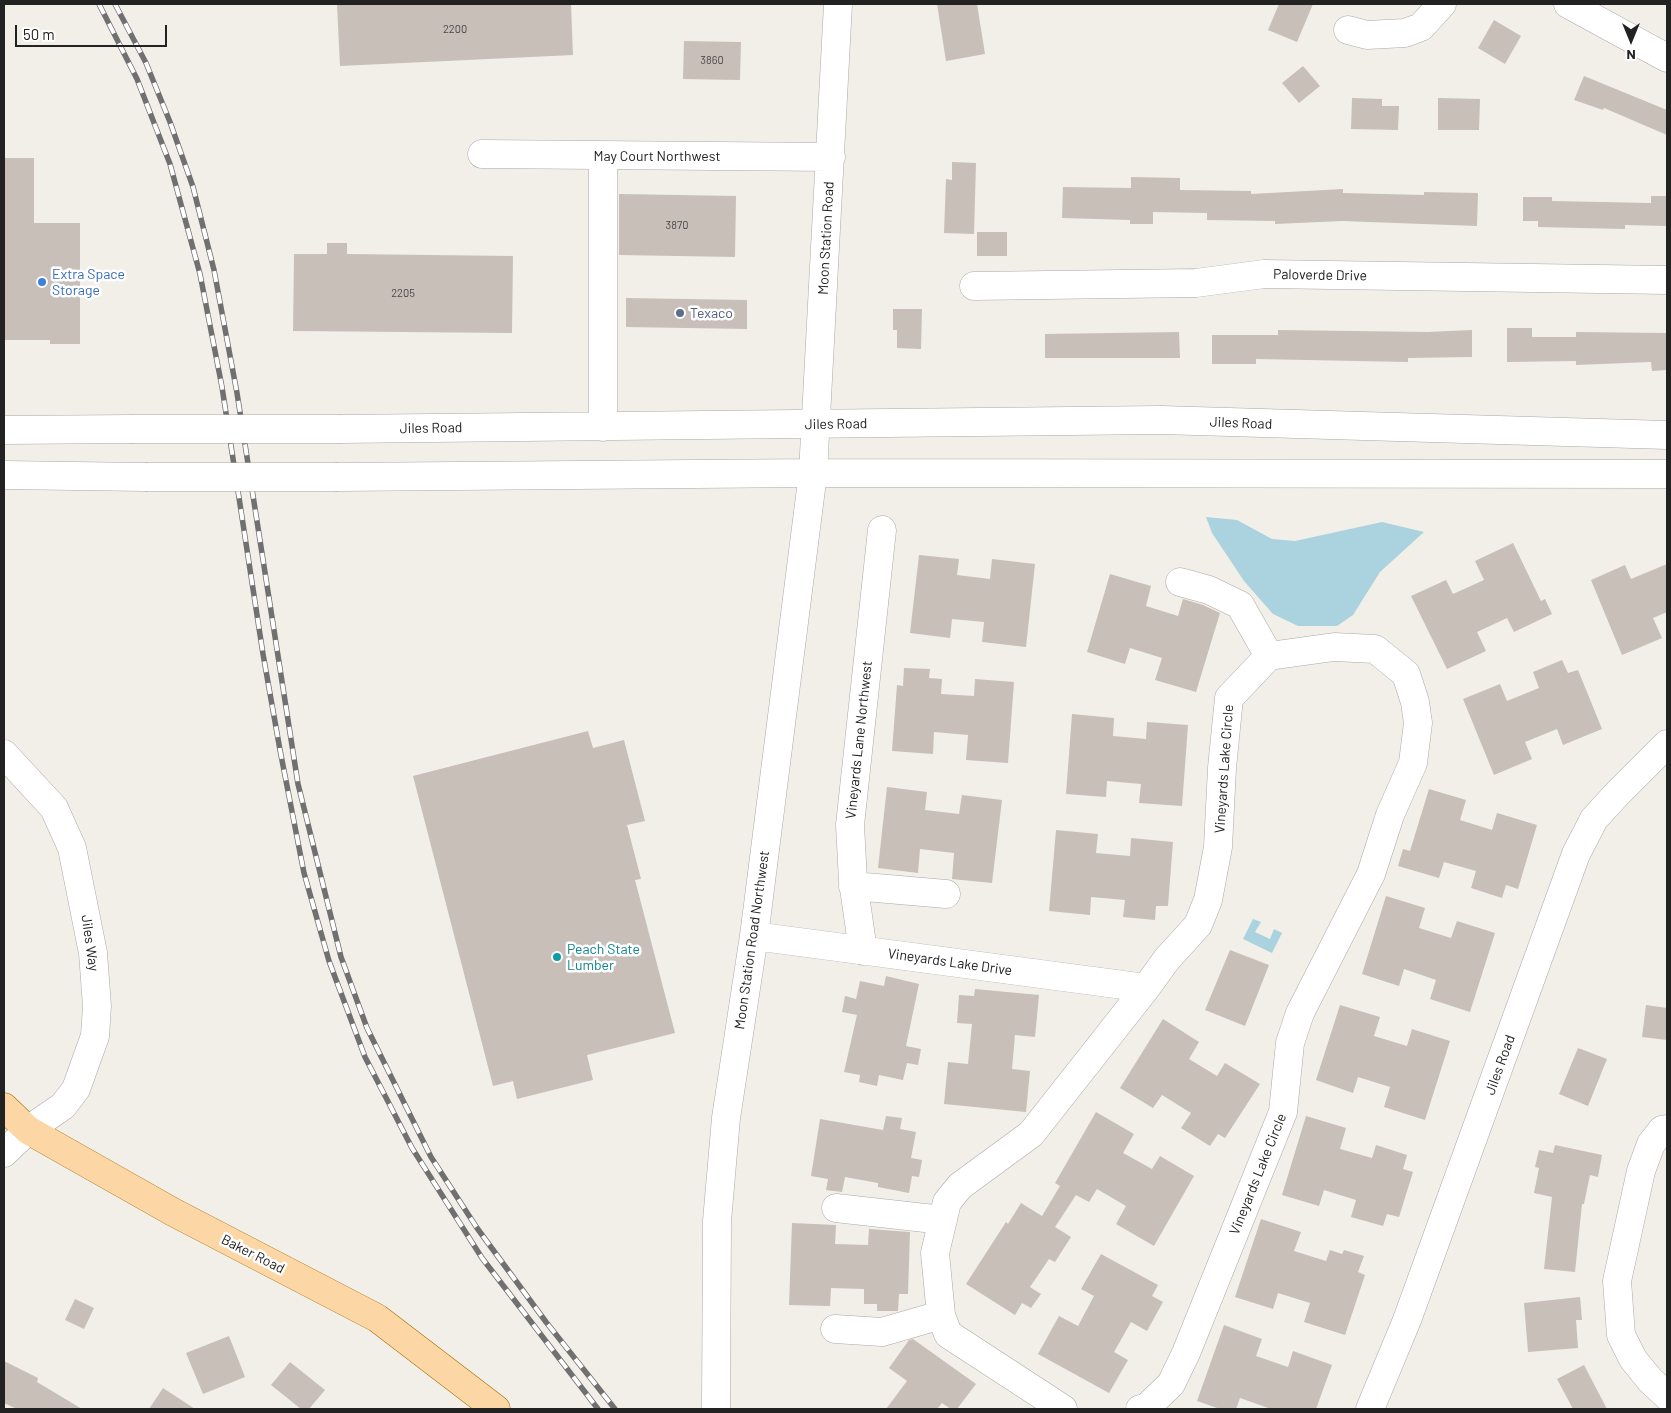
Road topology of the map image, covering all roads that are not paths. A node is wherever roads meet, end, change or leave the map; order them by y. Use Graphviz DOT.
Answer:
graph roads {
  1 [pos="838,4"];
  2 [pos="1442,4"];
  3 [pos="1568,4"];
  4 [pos="1348,30"];
  5 [pos="1667,58"];
  6 [pos="482,154"];
  7 [pos="603,156"];
  8 [pos="831,157"];
  9 [pos="1667,280"];
  10 [pos="974,286"];
  11 [pos="815,424"];
  12 [pos="603,427"];
  13 [pos="4,430"];
  14 [pos="1667,435"];
  15 [pos="813,473"];
  16 [pos="1667,474"];
  17 [pos="4,475"];
  18 [pos="882,530"];
  19 [pos="1180,582"];
  20 [pos="1269,656"];
  21 [pos="1667,744"];
  22 [pos="4,754"];
  23 [pos="853,886"];
  24 [pos="946,894"];
  25 [pos="754,936"];
  26 [pos="863,950"];
  27 [pos="1146,988"];
  28 [pos="4,1107"];
  29 [pos="1667,1129"];
  30 [pos="28,1130"];
  31 [pos="4,1153"];
  32 [pos="836,1208"];
  33 [pos="943,1220"];
  34 [pos="941,1315"];
  35 [pos="835,1328"];
  36 [pos="1667,1396"];
  37 [pos="496,1409"];
  38 [pos="716,1409"];
  39 [pos="1063,1409"];
  40 [pos="1140,1409"];
  41 [pos="1370,1409"];
  1 -- 8 [label="street, Moon Station Road"];
  2 -- 4 [label="street"];
  3 -- 5 [label="street"];
  6 -- 7 [label="street, May Court Northwest"];
  7 -- 8 [label="street, May Court Northwest"];
  7 -- 12 [label="street"];
  8 -- 11 [label="street, Moon Station Road"];
  9 -- 10 [label="street, Paloverde Drive"];
  11 -- 12 [label="street, Jiles Road"];
  11 -- 14 [label="street, Jiles Road"];
  11 -- 15 [label="street, Moon Station Road"];
  12 -- 13 [label="street, Jiles Road, bridge"];
  15 -- 16 [label="street"];
  15 -- 17 [label="street, bridge"];
  15 -- 25 [label="street, Moon Station Road Northwest"];
  18 -- 23 [label="street, Vineyards Lane Northwest"];
  19 -- 20 [label="street"];
  20 -- 27 [label="street, Vineyards Lake Circle"];
  20 -- 40 [label="street, Vineyards Lake Circle"];
  21 -- 41 [label="street, Jiles Road"];
  22 -- 30 [label="street, Jiles Way"];
  23 -- 24 [label="street"];
  23 -- 26 [label="street, Vineyards Lane Northwest"];
  25 -- 26 [label="street, Vineyards Lake Drive"];
  25 -- 38 [label="street, Moon Station Road Northwest"];
  26 -- 27 [label="street, Vineyards Lake Drive"];
  27 -- 33 [label="street, Vineyards Lake Circle"];
  28 -- 30 [label="main road, Baker Road"];
  29 -- 36 [label="street"];
  30 -- 31 [label="street, Jiles Way"];
  30 -- 37 [label="main road, Baker Road"];
  32 -- 33 [label="street"];
  33 -- 34 [label="street, Vineyards Lake Circle"];
  34 -- 35 [label="street"];
  34 -- 39 [label="street, Vineyards Lake Circle"];
}
